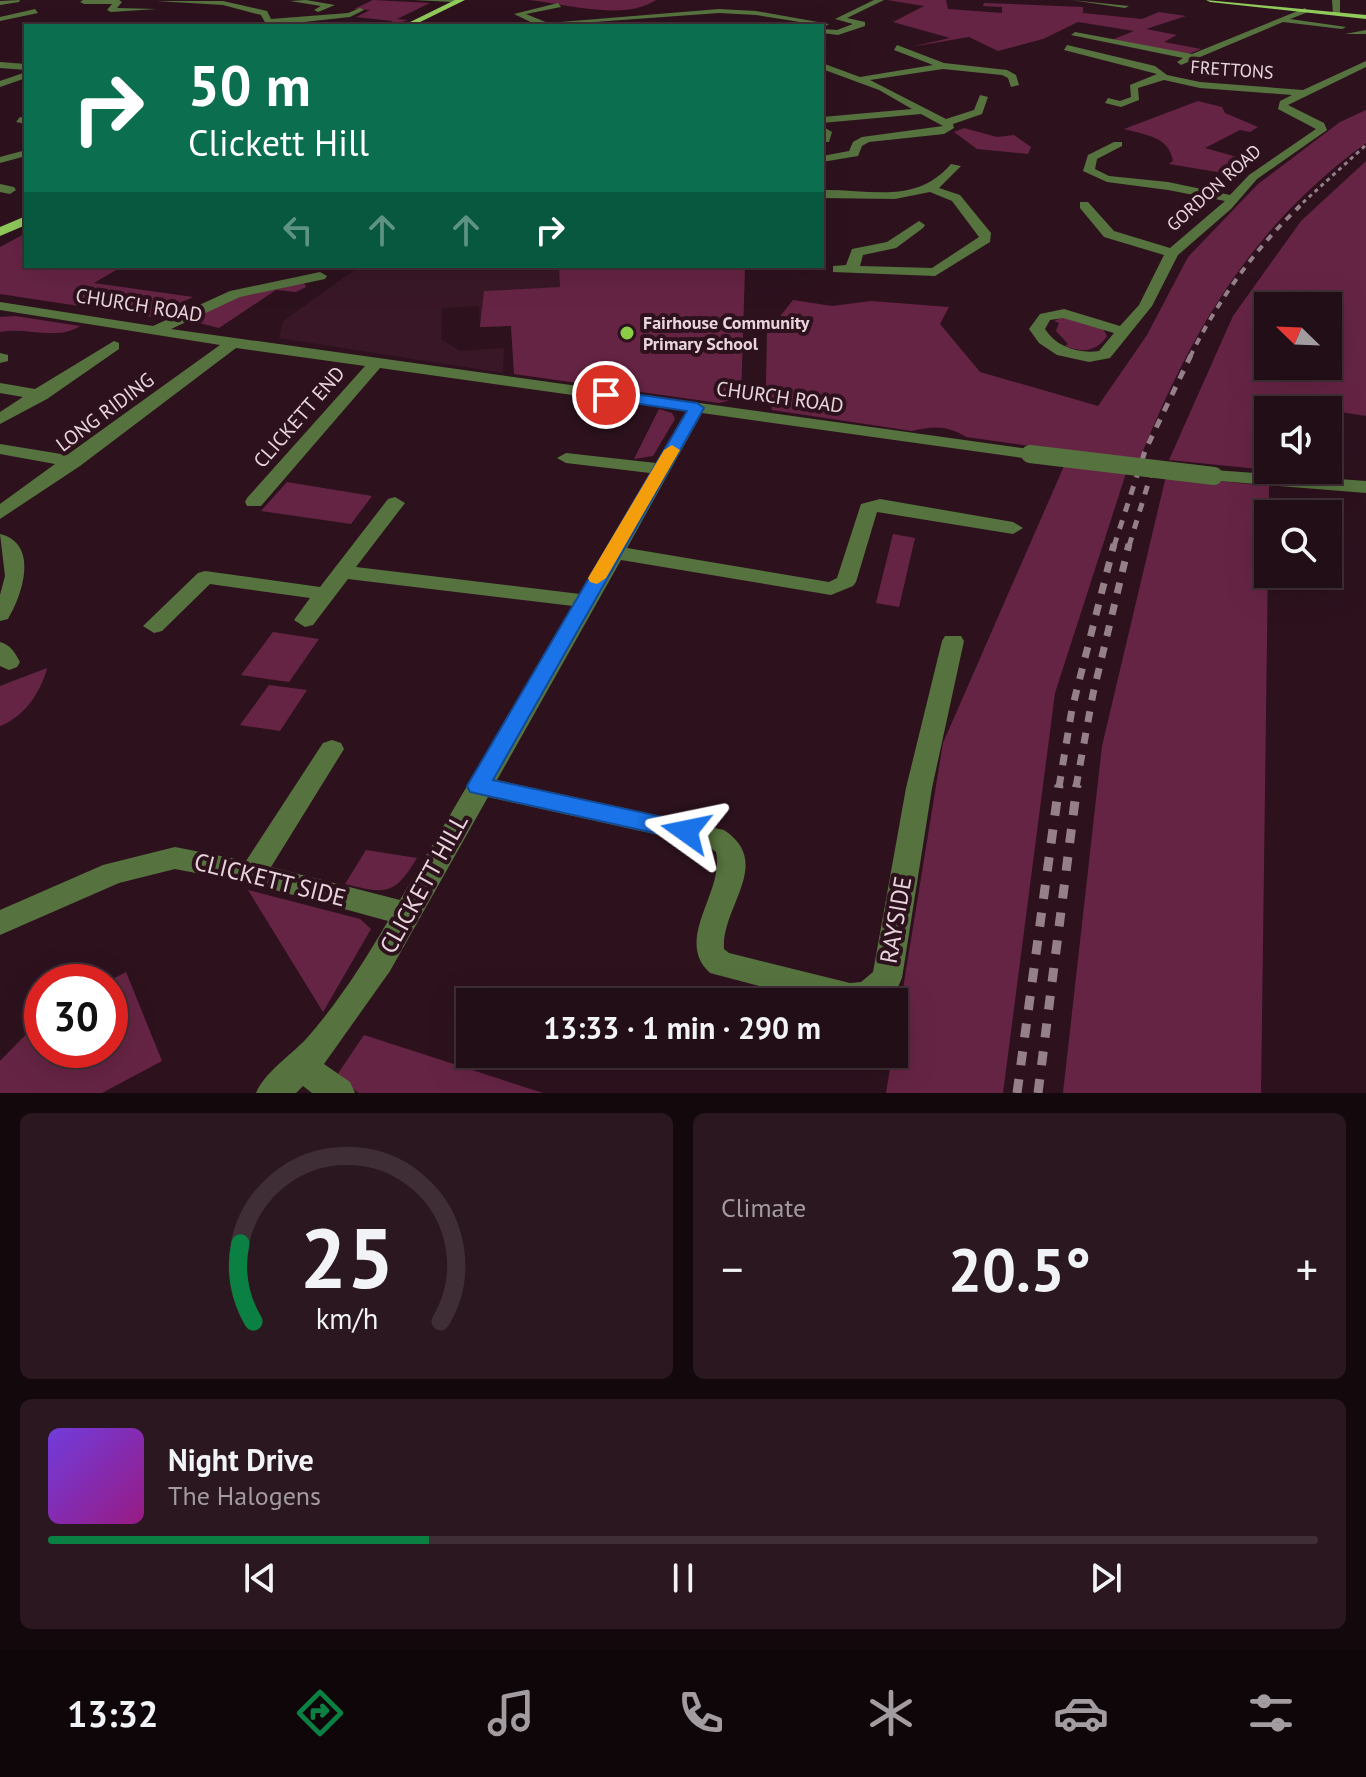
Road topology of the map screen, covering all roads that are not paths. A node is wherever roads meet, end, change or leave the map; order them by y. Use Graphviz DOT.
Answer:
graph roads {
  1 [pos="16,0"];
  2 [pos="161,0"];
  3 [pos="418,0"];
  4 [pos="454,0"];
  5 [pos="718,0"];
  6 [pos="880,0"];
  7 [pos="951,0"];
  8 [pos="1075,0"];
  9 [pos="1210,0"];
  10 [pos="1336,0"];
  11 [pos="294,1"];
  12 [pos="429,1"];
  13 [pos="84,2"];
  14 [pos="465,2"];
  15 [pos="969,2"];
  16 [pos="0,3"];
  17 [pos="558,5"];
  18 [pos="1125,6"];
  19 [pos="153,9"];
  20 [pos="360,10"];
  21 [pos="1305,10"];
  22 [pos="35,11"];
  23 [pos="719,11"];
  24 [pos="434,13"];
  25 [pos="1337,14"];
  26 [pos="633,17"];
  27 [pos="1366,17"];
  28 [pos="144,18"];
  29 [pos="309,18"];
  30 [pos="0,19"];
  31 [pos="839,19"];
  32 [pos="1281,21"];
  33 [pos="271,24"];
  34 [pos="410,24"];
  35 [pos="426,24"];
  36 [pos="540,24"];
  37 [pos="564,24"];
  38 [pos="642,24"];
  39 [pos="808,24"];
  40 [pos="824,26"];
  41 [pos="824,28"];
  42 [pos="1366,32"];
  43 [pos="1075,35"];
  44 [pos="897,48"];
  45 [pos="1067,48"];
  46 [pos="1193,57"];
  47 [pos="1181,62"];
  48 [pos="1366,64"];
  49 [pos="0,65"];
  50 [pos="943,66"];
  51 [pos="24,67"];
  52 [pos="824,67"];
  53 [pos="24,76"];
  54 [pos="1163,77"];
  55 [pos="862,79"];
  56 [pos="0,84"];
  57 [pos="1014,85"];
  58 [pos="1306,93"];
  59 [pos="983,97"];
  60 [pos="1108,101"];
  61 [pos="921,111"];
  62 [pos="824,120"];
  63 [pos="945,123"];
  64 [pos="1118,151"];
  65 [pos="24,154"];
  66 [pos="824,159"];
  67 [pos="0,160"];
  68 [pos="955,166"];
  69 [pos="932,189"];
  70 [pos="824,194"];
  71 [pos="1232,199"];
  72 [pos="1084,205"];
  73 [pos="24,208"];
  74 [pos="0,219"];
  75 [pos="24,221"];
  76 [pos="919,225"];
  77 [pos="0,232"];
  78 [pos="1172,253"];
  79 [pos="268,268"];
  80 [pos="320,276"];
  81 [pos="275,281"];
  82 [pos="0,307"];
  83 [pos="157,330"];
  84 [pos="1125,332"];
  85 [pos="233,343"];
  86 [pos="114,346"];
  87 [pos="377,362"];
  88 [pos="0,388"];
  89 [pos="41,395"];
  90 [pos="697,408"];
  91 [pos="0,419"];
  92 [pos="0,449"];
  93 [pos="566,458"];
  94 [pos="74,462"];
  95 [pos="661,469"];
  96 [pos="1366,487"];
  97 [pos="254,502"];
  98 [pos="395,503"];
  99 [pos="0,513"];
  100 [pos="1013,528"];
  101 [pos="0,540"];
  102 [pos="612,552"];
  103 [pos="343,572"];
  104 [pos="326,594"];
  105 [pos="584,601"];
  106 [pos="0,614"];
  107 [pos="305,620"];
  108 [pos="154,626"];
  109 [pos="953,641"];
  110 [pos="332,749"];
  111 [pos="479,786"];
  112 [pos="253,873"];
  113 [pos="407,914"];
  114 [pos="0,923"];
  115 [pos="303,1068"];
  116 [pos="272,1093"];
  117 [pos="339,1093"];
  1 -- 16 [label="street"];
  2 -- 19 [label="street"];
  2 -- 33 [label="street"];
  3 -- 12 [label="street"];
  4 -- 12 [label="street"];
  5 -- 23 [label="street"];
  6 -- 31 [label="street"];
  7 -- 15 [label="street"];
  8 -- 18 [label="street"];
  9 -- 21 [label="main road"];
  10 -- 25 [label="street"];
  11 -- 29 [label="street"];
  12 -- 24 [label="street"];
  13 -- 19 [label="street"];
  14 -- 24 [label="main road"];
  14 -- 35 [label="main road"];
  17 -- 36 [label="street"];
  19 -- 28 [label="street"];
  20 -- 29 [label="street"];
  21 -- 25 [label="main road"];
  21 -- 32 [label="street"];
  22 -- 30 [label="street"];
  23 -- 26 [label="street"];
  23 -- 39 [label="street"];
  24 -- 34 [label="main road"];
  25 -- 27 [label="main road"];
  26 -- 37 [label="street"];
  26 -- 38 [label="street"];
  29 -- 33 [label="street"];
  31 -- 40 [label="street"];
  31 -- 41 [label="street"];
  32 -- 42 [label="street"];
  32 -- 46 [label="street"];
  43 -- 46 [label="street"];
  44 -- 50 [label="street"];
  45 -- 54 [label="street, FRETTONS"];
  46 -- 47 [label="street"];
  48 -- 58 [label="street, GORDON ROAD"];
  49 -- 51 [label="street"];
  50 -- 55 [label="street"];
  50 -- 57 [label="street"];
  52 -- 55 [label="street"];
  53 -- 56 [label="street"];
  54 -- 58 [label="street, FRETTONS"];
  54 -- 60 [label="street"];
  55 -- 61 [label="street"];
  58 -- 71 [label="street, GORDON ROAD"];
  59 -- 63 [label="street"];
  61 -- 62 [label="street"];
  61 -- 63 [label="street"];
  63 -- 66 [label="street"];
  64 -- 71 [label="street"];
  65 -- 67 [label="street"];
  68 -- 69 [label="street"];
  69 -- 70 [label="street"];
  69 -- 76 [label="street"];
  71 -- 78 [label="street, GORDON ROAD"];
  72 -- 78 [label="street"];
  73 -- 74 [label="main road"];
  75 -- 77 [label="main road"];
  78 -- 84 [label="street, GORDON ROAD"];
  79 -- 81 [label="street"];
  80 -- 81 [label="street"];
  81 -- 83 [label="street"];
  82 -- 83 [label="street, CHURCH ROAD"];
  83 -- 85 [label="street, CHURCH ROAD"];
  84 -- 84 [label="street, GORDON ROAD"];
  85 -- 87 [label="street, CHURCH ROAD"];
  85 -- 94 [label="street, LONG RIDING"];
  86 -- 89 [label="street"];
  87 -- 90 [label="street, CHURCH ROAD"];
  87 -- 97 [label="street, CLICKETT END"];
  88 -- 89 [label="street"];
  89 -- 91 [label="street"];
  90 -- 95 [label="street, CLICKETT HILL"];
  90 -- 96 [label="street, CHURCH ROAD, bridge"];
  92 -- 94 [label="street"];
  93 -- 95 [label="street"];
  94 -- 99 [label="street, LONG RIDING"];
  95 -- 102 [label="street, CLICKETT HILL"];
  98 -- 103 [label="street"];
  100 -- 102 [label="street"];
  101 -- 106 [label="street"];
  102 -- 105 [label="street, CLICKETT HILL"];
  103 -- 104 [label="street"];
  103 -- 105 [label="street"];
  104 -- 107 [label="street"];
  104 -- 108 [label="street"];
  105 -- 111 [label="street, CLICKETT HILL"];
  109 -- 111 [label="street, RAYSIDE"];
  110 -- 112 [label="street"];
  111 -- 113 [label="street, CLICKETT HILL"];
  112 -- 113 [label="street, CLICKETT SIDE"];
  112 -- 114 [label="street, CLICKETT SIDE"];
  113 -- 115 [label="street, CLICKETT HILL"];
  115 -- 116 [label="street, CLICKETT HILL"];
  115 -- 117 [label="street"];
}
